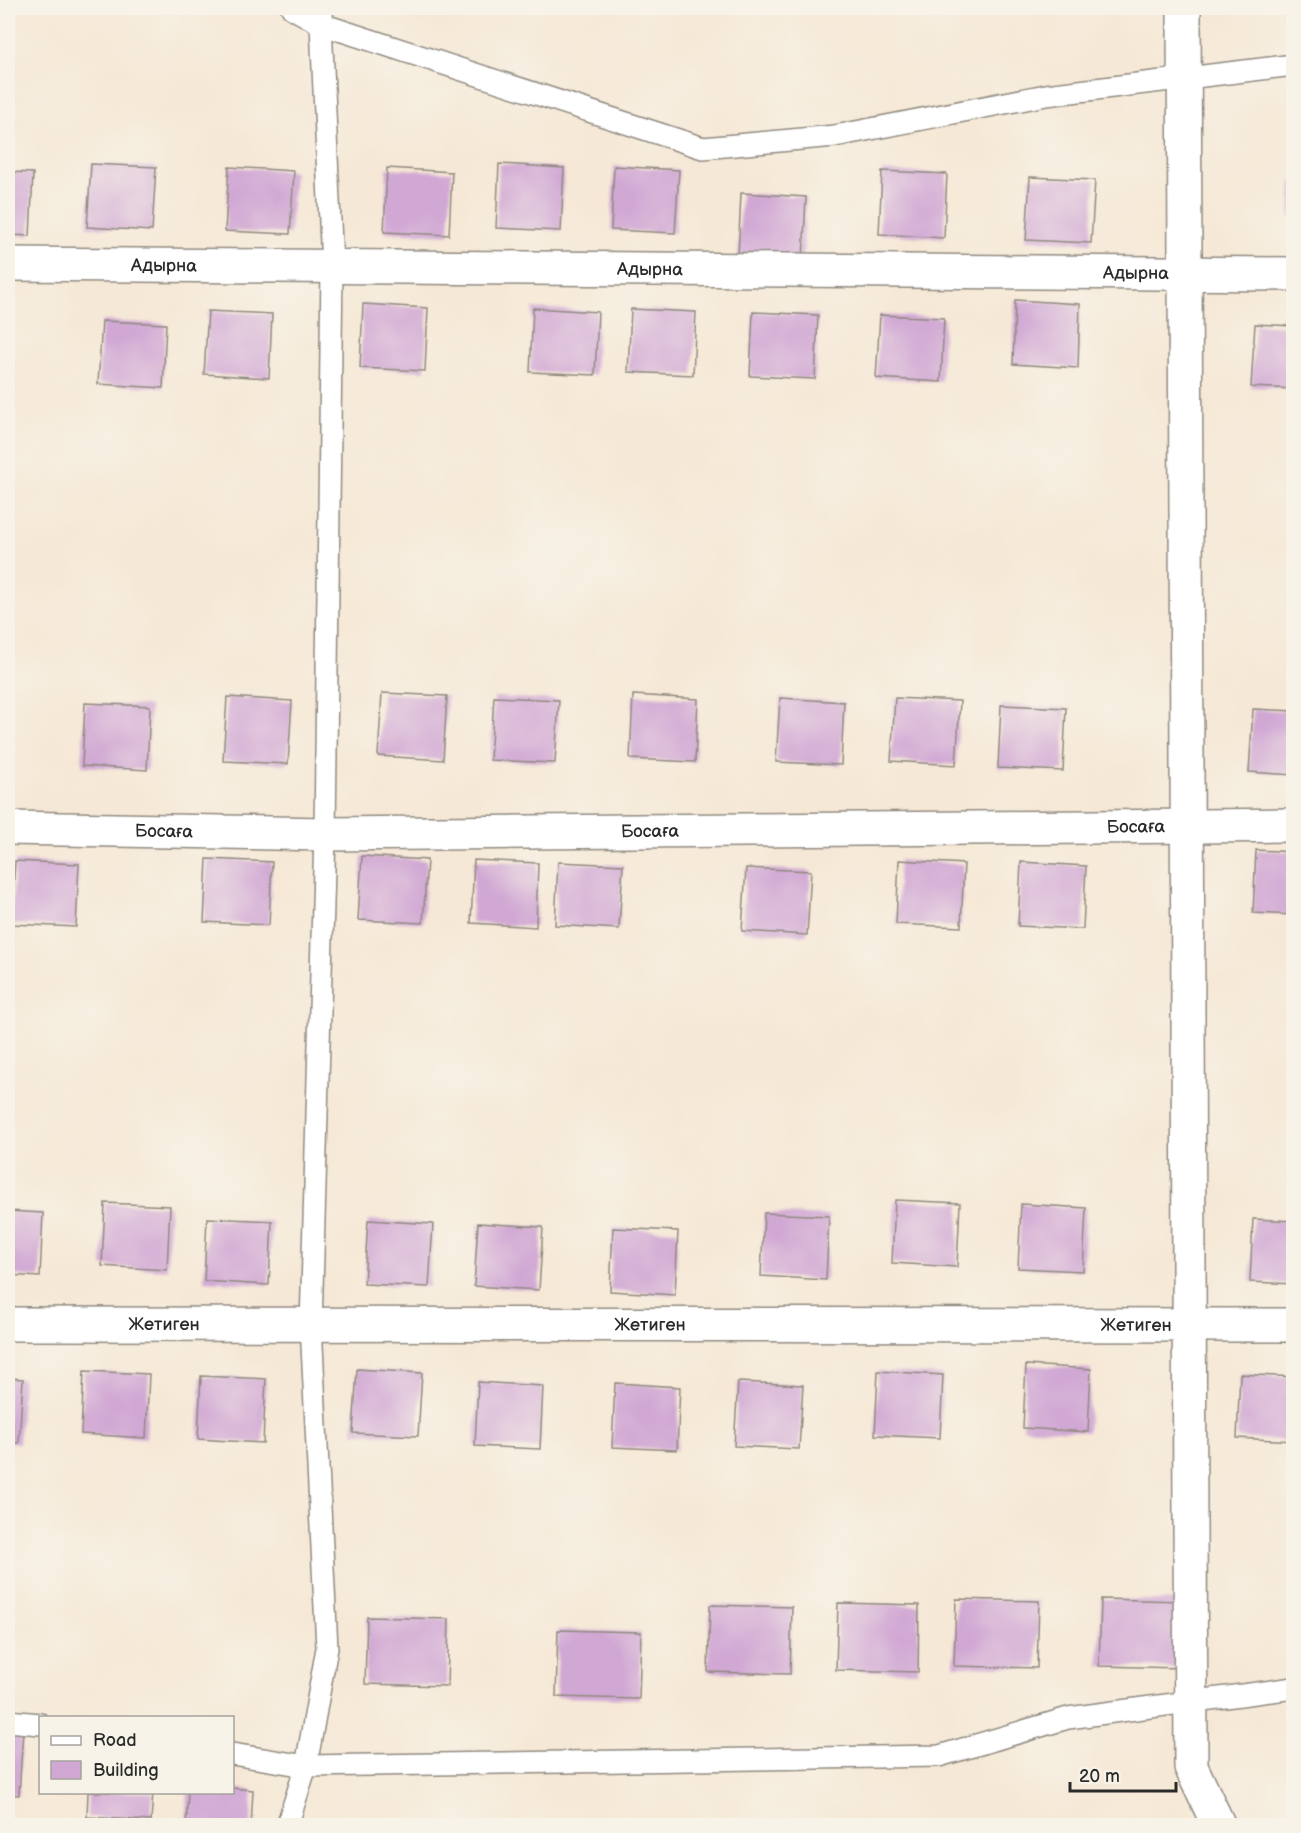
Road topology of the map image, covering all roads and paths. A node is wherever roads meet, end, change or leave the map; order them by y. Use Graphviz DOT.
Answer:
graph roads {
  1 [pos="292,8"];
  2 [pos="1184,8"];
  3 [pos="322,16"];
  4 [pos="1293,65"];
  5 [pos="1185,79"];
  6 [pos="8,264"];
  7 [pos="332,266"];
  8 [pos="1193,273"];
  9 [pos="1293,274"];
  10 [pos="1293,291"];
  11 [pos="1293,825"];
  12 [pos="1187,826"];
  13 [pos="8,828"];
  14 [pos="325,834"];
  15 [pos="8,1324"];
  16 [pos="311,1324"];
  17 [pos="1189,1325"];
  18 [pos="1293,1325"];
  19 [pos="1293,1689"];
  20 [pos="1190,1702"];
  21 [pos="8,1721"];
  22 [pos="39,1724"];
  23 [pos="234,1754"];
  24 [pos="306,1766"];
  25 [pos="287,1826"];
  26 [pos="1219,1826"];
  1 -- 3 [label="lane"];
  2 -- 5 [label="street"];
  3 -- 5 [label="lane"];
  3 -- 7 [label="lane"];
  4 -- 5 [label="lane"];
  5 -- 8 [label="street"];
  6 -- 7 [label="street, Адырна"];
  7 -- 8 [label="street, Адырна"];
  7 -- 14 [label="lane"];
  8 -- 9 [label="street, Адырна"];
  8 -- 10 [label="lane"];
  8 -- 12 [label="street"];
  11 -- 12 [label="street, Босаға"];
  12 -- 14 [label="street, Босаға"];
  12 -- 17 [label="street"];
  13 -- 14 [label="street, Босаға"];
  14 -- 16 [label="lane"];
  15 -- 16 [label="street, Жетиген"];
  16 -- 17 [label="street, Жетиген"];
  16 -- 24 [label="lane"];
  17 -- 18 [label="street, Жетиген"];
  17 -- 20 [label="street"];
  19 -- 20 [label="lane"];
  20 -- 24 [label="lane"];
  20 -- 26 [label="street"];
  21 -- 22 [label="lane"];
  23 -- 24 [label="lane"];
  24 -- 25 [label="lane"];
}
